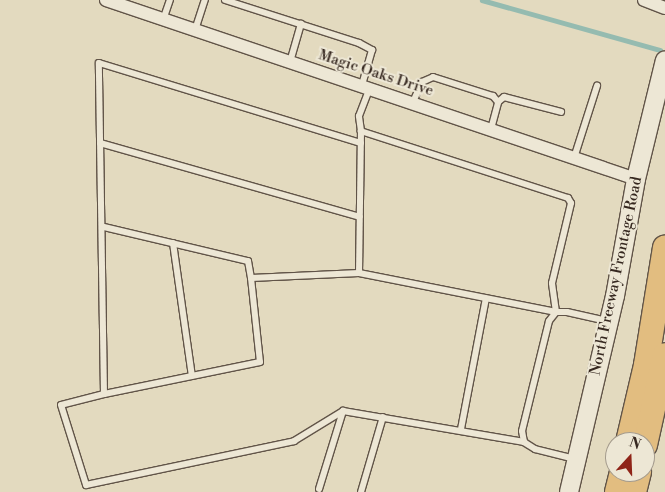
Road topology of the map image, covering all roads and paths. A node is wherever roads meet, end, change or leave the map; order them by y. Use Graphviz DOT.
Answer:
graph roads {
  1 [pos="106,0"];
  2 [pos="170,0"];
  3 [pos="205,0"];
  4 [pos="225,0"];
  5 [pos="644,0"];
  6 [pos="665,8"];
  7 [pos="163,20"];
  8 [pos="301,24"];
  9 [pos="194,30"];
  10 [pos="665,60"];
  11 [pos="290,62"];
  12 [pos="366,86"];
  13 [pos="597,86"];
  14 [pos="413,102"];
  15 [pos="498,102"];
  16 [pos="560,112"];
  17 [pos="491,129"];
  18 [pos="361,131"];
  19 [pos="100,143"];
  20 [pos="361,143"];
  21 [pos="574,158"];
  22 [pos="636,178"];
  23 [pos="360,217"];
  24 [pos="104,226"];
  25 [pos="173,243"];
  26 [pos="665,248"];
  27 [pos="359,273"];
  28 [pos="251,278"];
  29 [pos="486,298"];
  30 [pos="556,312"];
  31 [pos="609,321"];
  32 [pos="665,355"];
  33 [pos="192,376"];
  34 [pos="104,394"];
  35 [pos="343,411"];
  36 [pos="383,417"];
  37 [pos="461,429"];
  38 [pos="630,432"];
  39 [pos="648,432"];
  40 [pos="524,442"];
  41 [pos="576,460"];
  42 [pos="319,489"];
  43 [pos="361,492"];
  44 [pos="569,492"];
  1 -- 7 [label="street, Magic Oaks Drive"];
  2 -- 7 [label="lane"];
  3 -- 9 [label="lane"];
  4 -- 8 [label="lane"];
  5 -- 6 [label="street"];
  7 -- 9 [label="street, Magic Oaks Drive"];
  8 -- 11 [label="lane"];
  8 -- 12 [label="lane"];
  9 -- 11 [label="street, Magic Oaks Drive"];
  10 -- 22 [label="main road, North Freeway Frontage Road"];
  11 -- 12 [label="street, Magic Oaks Drive"];
  12 -- 14 [label="street, Magic Oaks Drive"];
  12 -- 18 [label="lane"];
  13 -- 21 [label="lane"];
  14 -- 15 [label="lane"];
  14 -- 17 [label="street, Magic Oaks Drive"];
  15 -- 16 [label="lane"];
  15 -- 17 [label="lane"];
  17 -- 21 [label="street, Magic Oaks Drive"];
  18 -- 20 [label="lane"];
  18 -- 30 [label="lane"];
  19 -- 20 [label="lane"];
  19 -- 23 [label="lane"];
  19 -- 24 [label="lane"];
  20 -- 23 [label="lane"];
  21 -- 22 [label="street, Magic Oaks Drive"];
  22 -- 31 [label="main road, North Freeway Frontage Road"];
  23 -- 27 [label="lane"];
  24 -- 25 [label="lane"];
  24 -- 34 [label="lane"];
  25 -- 28 [label="lane"];
  25 -- 33 [label="lane"];
  26 -- 38 [label="highway"];
  27 -- 28 [label="lane"];
  27 -- 29 [label="lane"];
  28 -- 33 [label="lane"];
  29 -- 30 [label="lane"];
  29 -- 37 [label="lane"];
  30 -- 31 [label="lane"];
  30 -- 40 [label="lane"];
  31 -- 41 [label="main road, North Freeway Frontage Road"];
  32 -- 39 [label="highway"];
  33 -- 34 [label="lane"];
  34 -- 35 [label="lane"];
  35 -- 36 [label="lane"];
  35 -- 42 [label="lane"];
  36 -- 37 [label="lane"];
  36 -- 43 [label="lane"];
  37 -- 40 [label="lane"];
  40 -- 41 [label="lane"];
  41 -- 44 [label="main road, North Freeway Frontage Road"];
}
